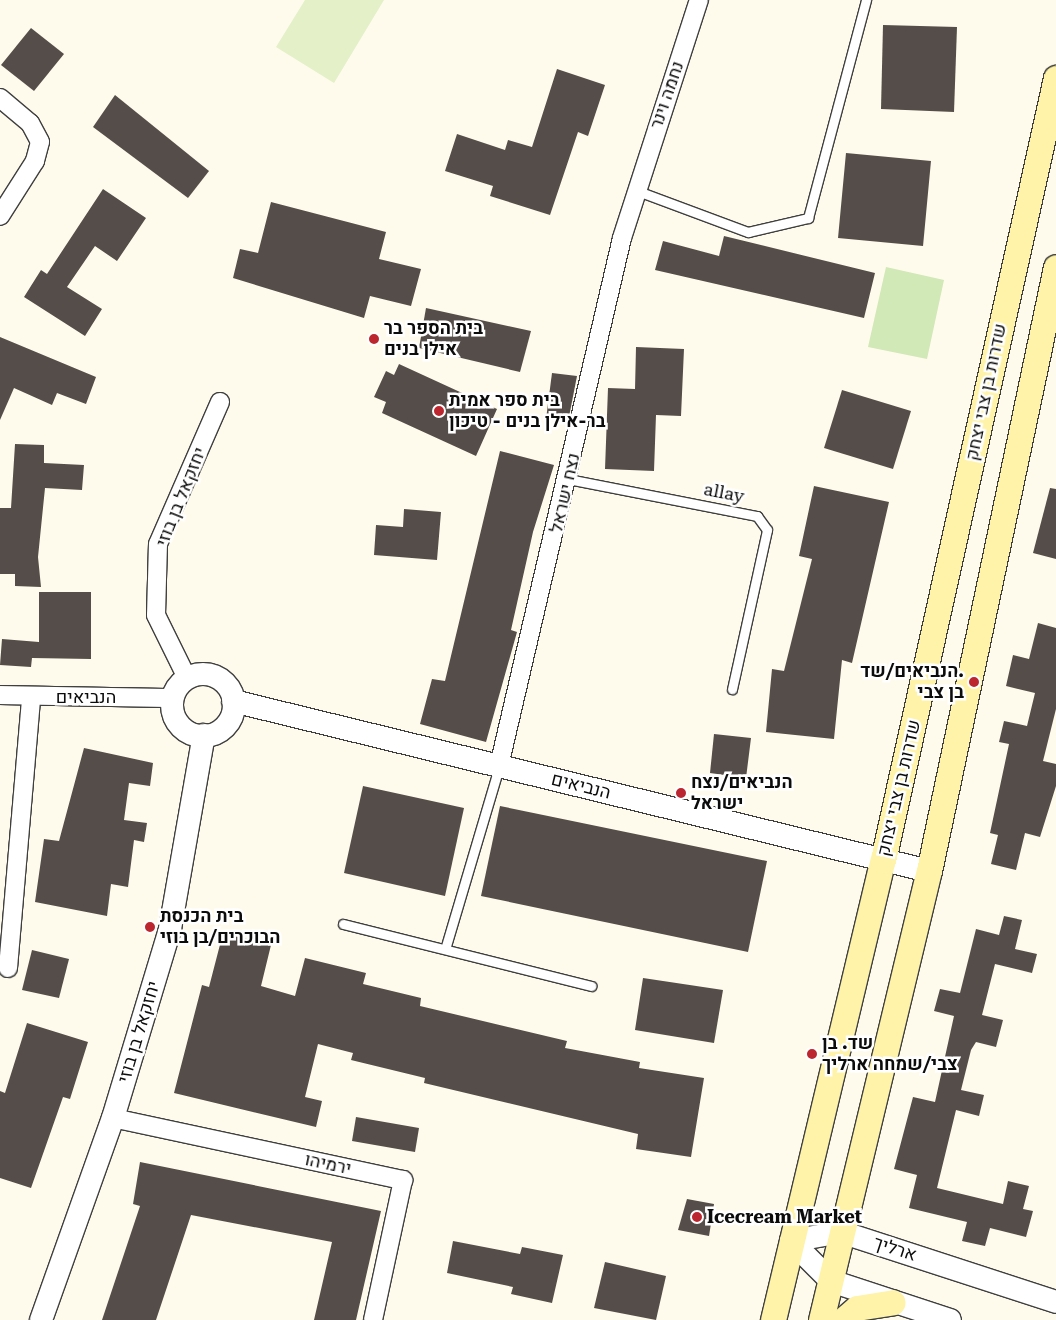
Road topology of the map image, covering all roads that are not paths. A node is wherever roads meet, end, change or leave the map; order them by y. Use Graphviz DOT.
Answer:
graph roads {
  1 [pos="699,0"];
  2 [pos="866,0"];
  3 [pos="1056,78"];
  4 [pos="0,98"];
  5 [pos="635,190"];
  6 [pos="0,216"];
  7 [pos="1056,267"];
  8 [pos="220,402"];
  9 [pos="568,479"];
  10 [pos="187,678"];
  11 [pos="732,689"];
  12 [pos="0,695"];
  13 [pos="31,696"];
  14 [pos="172,698"];
  15 [pos="233,701"];
  16 [pos="204,735"];
  17 [pos="499,766"];
  18 [pos="883,860"];
  19 [pos="929,872"];
  20 [pos="343,924"];
  21 [pos="446,946"];
  22 [pos="8,968"];
  23 [pos="591,986"];
  24 [pos="114,1118"];
  25 [pos="841,1232"];
  26 [pos="791,1241"];
  27 [pos="830,1281"];
  28 [pos="894,1302"];
  29 [pos="1056,1302"];
  30 [pos="42,1320"];
  31 [pos="373,1320"];
  32 [pos="773,1320"];
  33 [pos="821,1320"];
  34 [pos="843,1320"];
  35 [pos="950,1320"];
  1 -- 5 [label="street, נחמה וינר"];
  2 -- 5 [label="lane"];
  3 -- 18 [label="main road, שדרות בן צבי יצחק"];
  4 -- 6 [label="street"];
  5 -- 9 [label="street, נצח ישראל"];
  7 -- 19 [label="main road"];
  8 -- 10 [label="street, יחזקאל בן בוזי"];
  9 -- 11 [label="lane, allay"];
  9 -- 17 [label="street, נצח ישראל"];
  10 -- 14 [label="street"];
  10 -- 15 [label="street"];
  12 -- 13 [label="street, הנביאים"];
  13 -- 14 [label="street, הנביאים"];
  13 -- 22 [label="street"];
  14 -- 16 [label="street"];
  15 -- 16 [label="street"];
  15 -- 17 [label="street, הנביאים"];
  16 -- 24 [label="street, יחזקאל בן בוזי"];
  17 -- 18 [label="street, הנביאים"];
  17 -- 21 [label="lane"];
  18 -- 19 [label="street, הנביאים"];
  18 -- 26 [label="main road, שדרות בן צבי יצחק"];
  19 -- 25 [label="main road"];
  20 -- 21 [label="lane"];
  21 -- 23 [label="lane"];
  24 -- 30 [label="street, יחזקאל בן בוזי"];
  24 -- 31 [label="street, ירמיהו"];
  25 -- 26 [label="street, ארליך"];
  25 -- 27 [label="main road"];
  25 -- 29 [label="street, ארליך"];
  26 -- 27 [label="street"];
  26 -- 32 [label="main road, שדרות בן צבי יצחק"];
  27 -- 28 [label="street"];
  27 -- 33 [label="main road"];
  28 -- 34 [label="main road"];
  28 -- 35 [label="street"];
}
